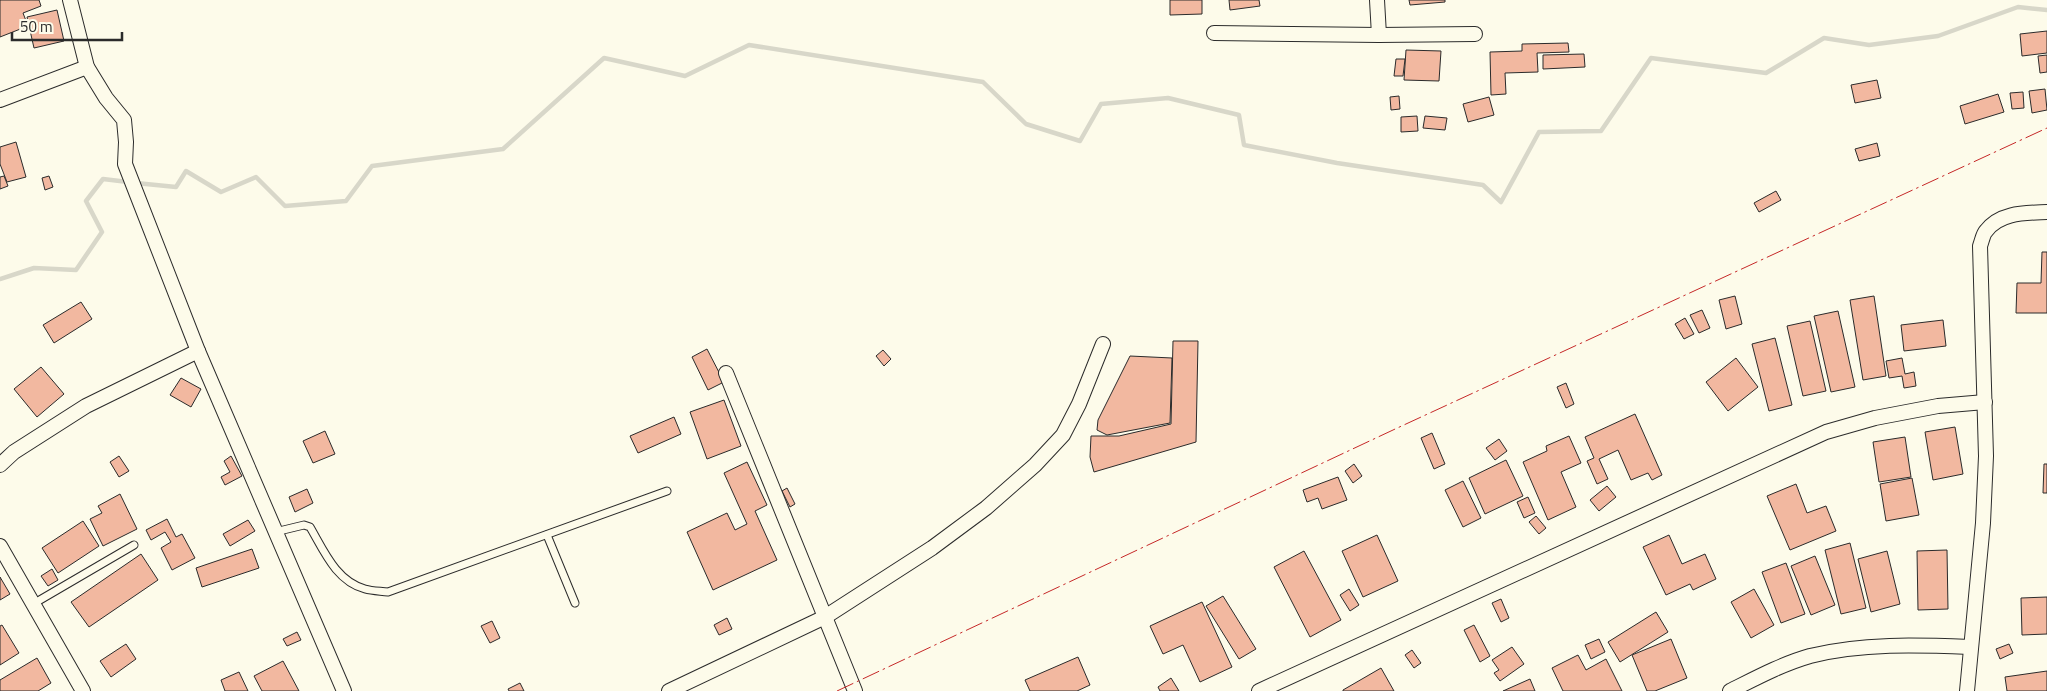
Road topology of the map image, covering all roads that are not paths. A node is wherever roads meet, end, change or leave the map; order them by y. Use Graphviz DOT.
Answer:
graph roads {
  1 [pos="70,0"];
  2 [pos="1377,0"];
  3 [pos="1214,33"];
  4 [pos="1475,34"];
  5 [pos="1379,35"];
  6 [pos="87,67"];
  7 [pos="0,100"];
  8 [pos="2047,212"];
  9 [pos="1103,344"];
  10 [pos="198,352"];
  11 [pos="726,373"];
  12 [pos="1985,402"];
  13 [pos="0,464"];
  14 [pos="667,491"];
  15 [pos="275,532"];
  16 [pos="547,535"];
  17 [pos="134,545"];
  18 [pos="0,546"];
  19 [pos="575,603"];
  20 [pos="33,604"];
  21 [pos="825,616"];
  22 [pos="1970,647"];
  23 [pos="83,691"];
  24 [pos="344,691"];
  25 [pos="669,691"];
  26 [pos="855,691"];
  27 [pos="1258,691"];
  28 [pos="1730,691"];
  29 [pos="1967,691"];
  1 -- 6 [label="street"];
  2 -- 5 [label="street"];
  3 -- 5 [label="street"];
  4 -- 5 [label="street"];
  6 -- 7 [label="street"];
  6 -- 10 [label="street"];
  8 -- 12 [label="street"];
  9 -- 21 [label="street"];
  10 -- 13 [label="street"];
  10 -- 15 [label="street"];
  11 -- 21 [label="street"];
  12 -- 22 [label="street"];
  12 -- 27 [label="street"];
  14 -- 16 [label="lane"];
  15 -- 16 [label="lane"];
  15 -- 24 [label="street"];
  16 -- 19 [label="lane"];
  17 -- 20 [label="lane"];
  18 -- 20 [label="street"];
  20 -- 23 [label="street"];
  21 -- 25 [label="street"];
  21 -- 26 [label="street"];
  22 -- 28 [label="street"];
  22 -- 29 [label="street"];
}
